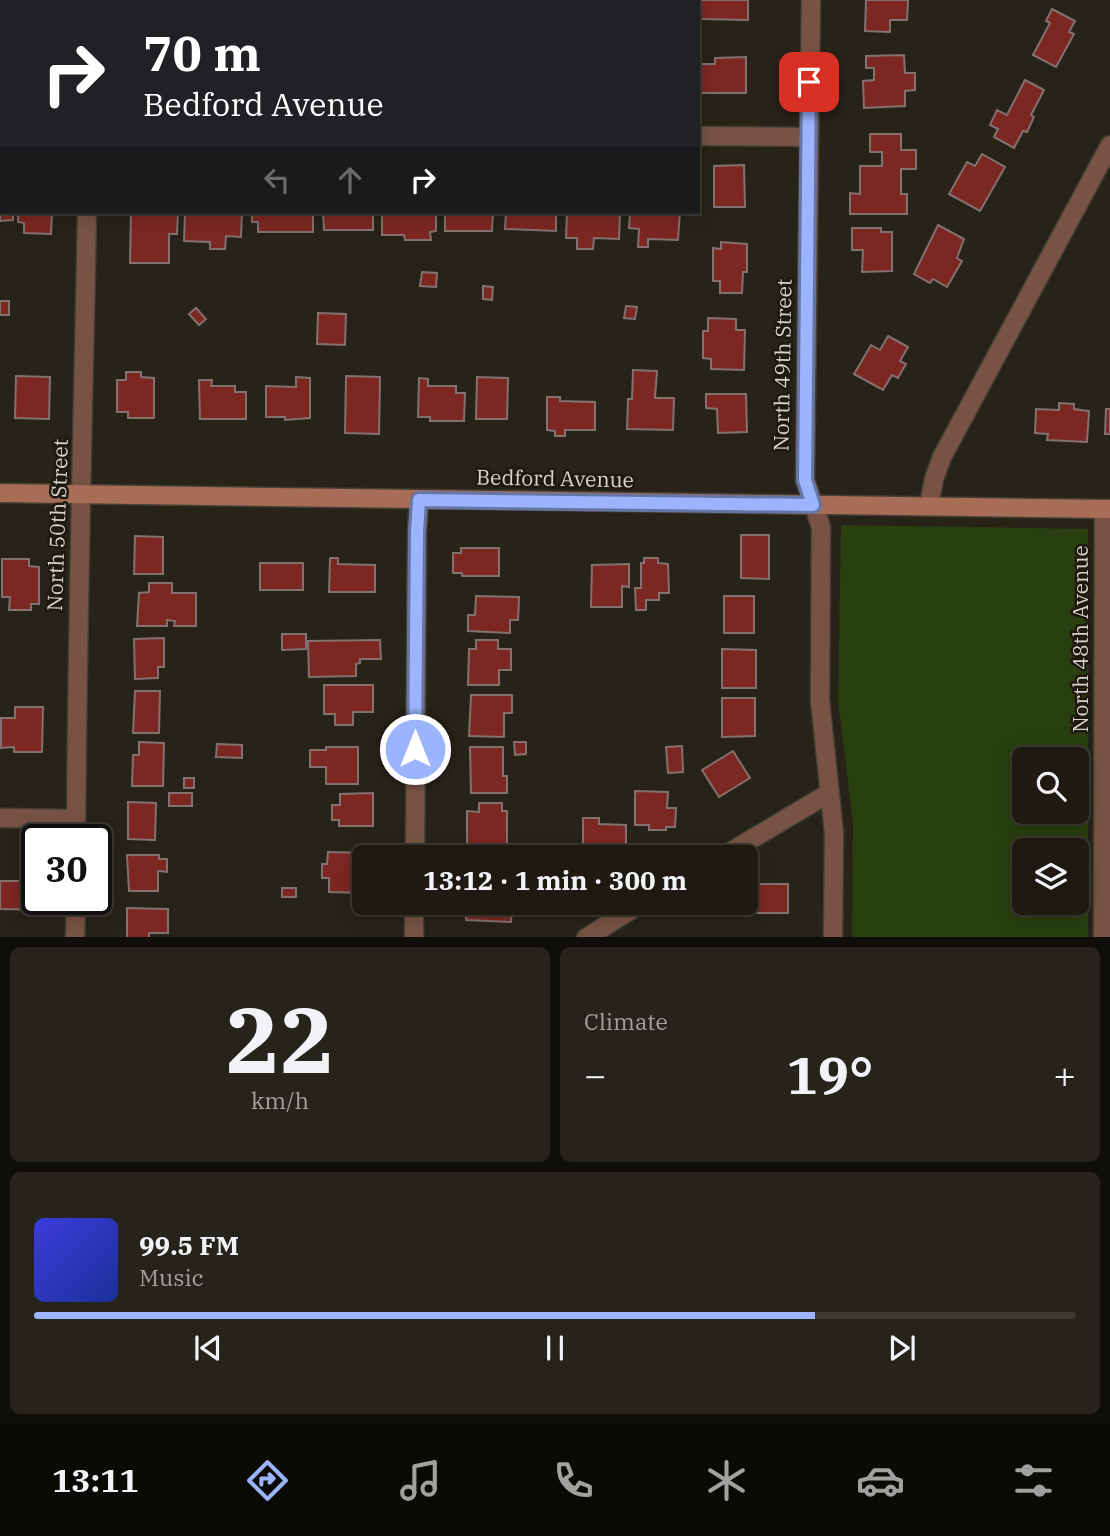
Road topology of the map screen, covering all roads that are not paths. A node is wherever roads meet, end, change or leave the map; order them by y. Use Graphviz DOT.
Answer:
graph roads {
  1 [pos="811,0"];
  2 [pos="700,136"];
  3 [pos="808,137"];
  4 [pos="1110,145"];
  5 [pos="87,214"];
  6 [pos="0,493"];
  7 [pos="81,494"];
  8 [pos="419,500"];
  9 [pos="813,505"];
  10 [pos="929,506"];
  11 [pos="1107,509"];
  12 [pos="830,793"];
  13 [pos="0,818"];
  14 [pos="76,819"];
  15 [pos="76,824"];
  16 [pos="415,845"];
  17 [pos="742,845"];
  18 [pos="1107,858"];
  19 [pos="76,915"];
  20 [pos="414,915"];
  21 [pos="622,915"];
  22 [pos="75,937"];
  23 [pos="414,937"];
  24 [pos="586,937"];
  25 [pos="833,937"];
  26 [pos="1103,937"];
  1 -- 3 [label="street, North 49th Street"];
  2 -- 3 [label="street"];
  3 -- 9 [label="street, North 49th Street"];
  4 -- 10 [label="street"];
  5 -- 7 [label="street, North 50th Street"];
  6 -- 7 [label="street, Bedford Avenue"];
  7 -- 8 [label="street, Bedford Avenue"];
  7 -- 14 [label="street, North 50th Street"];
  8 -- 9 [label="street, Bedford Avenue"];
  8 -- 16 [label="street"];
  9 -- 10 [label="street, Bedford Avenue"];
  9 -- 12 [label="street, North 49th Street"];
  10 -- 11 [label="street, Bedford Avenue"];
  11 -- 18 [label="street, North 48th Avenue"];
  12 -- 17 [label="street"];
  12 -- 25 [label="street, North 49th Street"];
  13 -- 14 [label="street"];
  14 -- 15 [label="street, North 50th Street"];
  18 -- 26 [label="street, North 48th Avenue"];
  19 -- 22 [label="street"];
  20 -- 23 [label="street"];
  21 -- 24 [label="street"];
}
